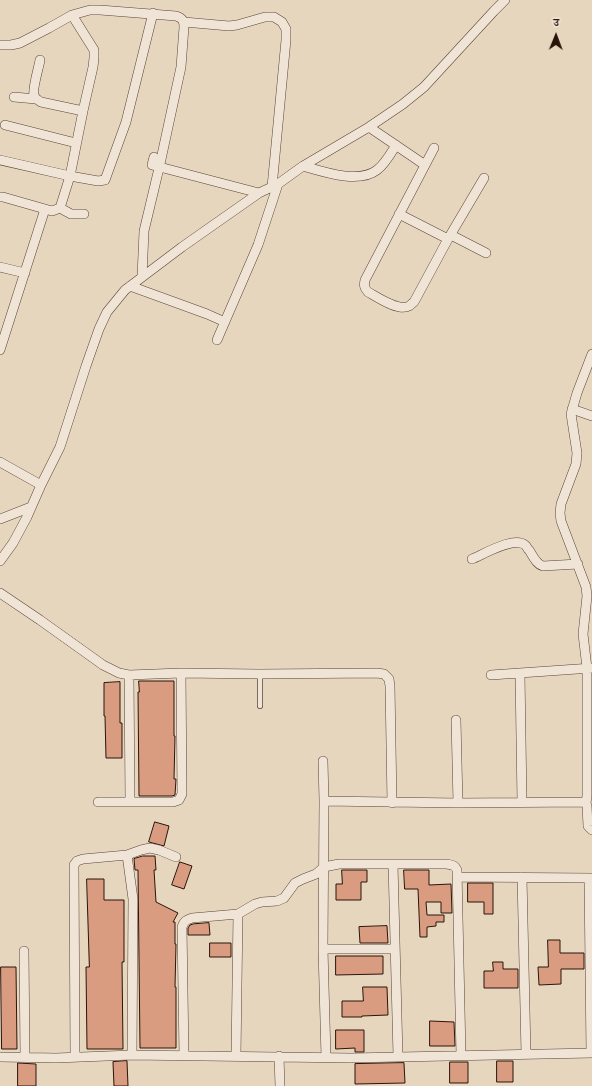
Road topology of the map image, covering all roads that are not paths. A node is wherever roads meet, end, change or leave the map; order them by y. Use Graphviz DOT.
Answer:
graph roads {
  1 [pos="505,0"];
  2 [pos="153,13"];
  3 [pos="72,15"];
  4 [pos="184,22"];
  5 [pos="0,45"];
  6 [pos="40,60"];
  7 [pos="14,96"];
  8 [pos="36,99"];
  9 [pos="83,111"];
  10 [pos="5,124"];
  11 [pos="369,127"];
  12 [pos="76,143"];
  13 [pos="396,145"];
  14 [pos="434,148"];
  15 [pos="154,157"];
  16 [pos="0,160"];
  17 [pos="425,165"];
  18 [pos="160,166"];
  19 [pos="303,166"];
  20 [pos="70,176"];
  21 [pos="484,178"];
  22 [pos="275,185"];
  23 [pos="259,194"];
  24 [pos="0,197"];
  25 [pos="60,208"];
  26 [pos="45,209"];
  27 [pos="84,214"];
  28 [pos="399,214"];
  29 [pos="449,237"];
  30 [pos="486,253"];
  31 [pos="0,267"];
  32 [pos="25,272"];
  33 [pos="142,277"];
  34 [pos="130,286"];
  35 [pos="225,322"];
  36 [pos="217,340"];
  37 [pos="0,350"];
  38 [pos="592,354"];
  39 [pos="572,409"];
  40 [pos="592,416"];
  41 [pos="0,462"];
  42 [pos="41,485"];
  43 [pos="31,507"];
  44 [pos="0,519"];
  45 [pos="472,559"];
  46 [pos="0,561"];
  47 [pos="578,564"];
  48 [pos="589,587"];
  49 [pos="0,594"];
  50 [pos="590,668"];
  51 [pos="181,673"];
  52 [pos="129,674"];
  53 [pos="260,674"];
  54 [pos="520,674"];
  55 [pos="491,675"];
  56 [pos="260,706"];
  57 [pos="456,720"];
  58 [pos="322,761"];
  59 [pos="324,801"];
  60 [pos="98,802"];
  61 [pos="130,802"];
  62 [pos="522,802"];
  63 [pos="392,803"];
  64 [pos="458,803"];
  65 [pos="586,803"];
  66 [pos="592,830"];
  67 [pos="127,855"];
  68 [pos="176,857"];
  69 [pos="393,864"];
  70 [pos="324,867"];
  71 [pos="457,877"];
  72 [pos="522,877"];
  73 [pos="591,878"];
  74 [pos="238,914"];
  75 [pos="324,949"];
  76 [pos="394,949"];
  77 [pos="24,951"];
  78 [pos="592,1053"];
  79 [pos="526,1054"];
  80 [pos="132,1055"];
  81 [pos="184,1055"];
  82 [pos="461,1055"];
  83 [pos="236,1056"];
  84 [pos="279,1056"];
  85 [pos="398,1056"];
  86 [pos="0,1057"];
  87 [pos="25,1057"];
  88 [pos="75,1057"];
  89 [pos="326,1057"];
  90 [pos="280,1086"];
  1 -- 11 [label="street"];
  2 -- 3 [label="street"];
  2 -- 4 [label="street"];
  2 -- 20 [label="street"];
  3 -- 5 [label="street"];
  3 -- 9 [label="street"];
  4 -- 18 [label="street"];
  4 -- 22 [label="street"];
  6 -- 8 [label="street"];
  7 -- 8 [label="street"];
  8 -- 9 [label="street"];
  9 -- 12 [label="street"];
  10 -- 12 [label="street"];
  11 -- 13 [label="street"];
  11 -- 19 [label="street"];
  12 -- 20 [label="street"];
  13 -- 17 [label="street"];
  13 -- 19 [label="street"];
  14 -- 17 [label="street"];
  15 -- 18 [label="street"];
  16 -- 20 [label="street"];
  17 -- 28 [label="street"];
  18 -- 23 [label="street"];
  18 -- 33 [label="street"];
  19 -- 22 [label="street"];
  20 -- 25 [label="street"];
  21 -- 29 [label="street"];
  22 -- 23 [label="street"];
  22 -- 35 [label="street"];
  23 -- 33 [label="street"];
  24 -- 26 [label="street"];
  25 -- 26 [label="street"];
  25 -- 27 [label="street"];
  26 -- 32 [label="street"];
  28 -- 29 [label="street"];
  28 -- 29 [label="street"];
  29 -- 30 [label="street"];
  31 -- 32 [label="street"];
  32 -- 37 [label="street"];
  33 -- 34 [label="street"];
  34 -- 35 [label="street"];
  34 -- 42 [label="street"];
  35 -- 36 [label="street"];
  38 -- 39 [label="street"];
  39 -- 40 [label="street"];
  39 -- 47 [label="street"];
  41 -- 42 [label="street"];
  42 -- 43 [label="street"];
  43 -- 44 [label="street"];
  43 -- 46 [label="street"];
  45 -- 47 [label="street"];
  47 -- 48 [label="street"];
  48 -- 50 [label="street"];
  49 -- 52 [label="street"];
  50 -- 54 [label="street"];
  50 -- 65 [label="street"];
  51 -- 52 [label="street"];
  51 -- 53 [label="street"];
  51 -- 61 [label="street"];
  52 -- 61 [label="street"];
  53 -- 56 [label="lane"];
  53 -- 63 [label="street"];
  54 -- 55 [label="street"];
  54 -- 62 [label="street"];
  57 -- 64 [label="street"];
  58 -- 59 [label="street"];
  59 -- 63 [label="street"];
  59 -- 70 [label="street"];
  60 -- 61 [label="street"];
  62 -- 64 [label="street"];
  62 -- 65 [label="street"];
  63 -- 64 [label="street"];
  65 -- 66 [label="street"];
  67 -- 68 [label="street"];
  67 -- 80 [label="street"];
  67 -- 88 [label="street"];
  69 -- 70 [label="street"];
  69 -- 71 [label="street"];
  69 -- 76 [label="street"];
  70 -- 74 [label="street"];
  70 -- 75 [label="street"];
  71 -- 72 [label="street"];
  71 -- 82 [label="street"];
  72 -- 73 [label="street"];
  72 -- 79 [label="street"];
  73 -- 78 [label="street"];
  74 -- 81 [label="street"];
  74 -- 83 [label="street"];
  75 -- 76 [label="street"];
  75 -- 89 [label="street"];
  76 -- 85 [label="street"];
  77 -- 87 [label="street"];
  78 -- 79 [label="street"];
  79 -- 82 [label="street"];
  80 -- 81 [label="street"];
  80 -- 88 [label="street"];
  81 -- 83 [label="street"];
  82 -- 85 [label="street"];
  83 -- 84 [label="street"];
  84 -- 89 [label="street"];
  84 -- 90 [label="street"];
  85 -- 89 [label="street"];
  86 -- 87 [label="street"];
  87 -- 88 [label="street"];
}
